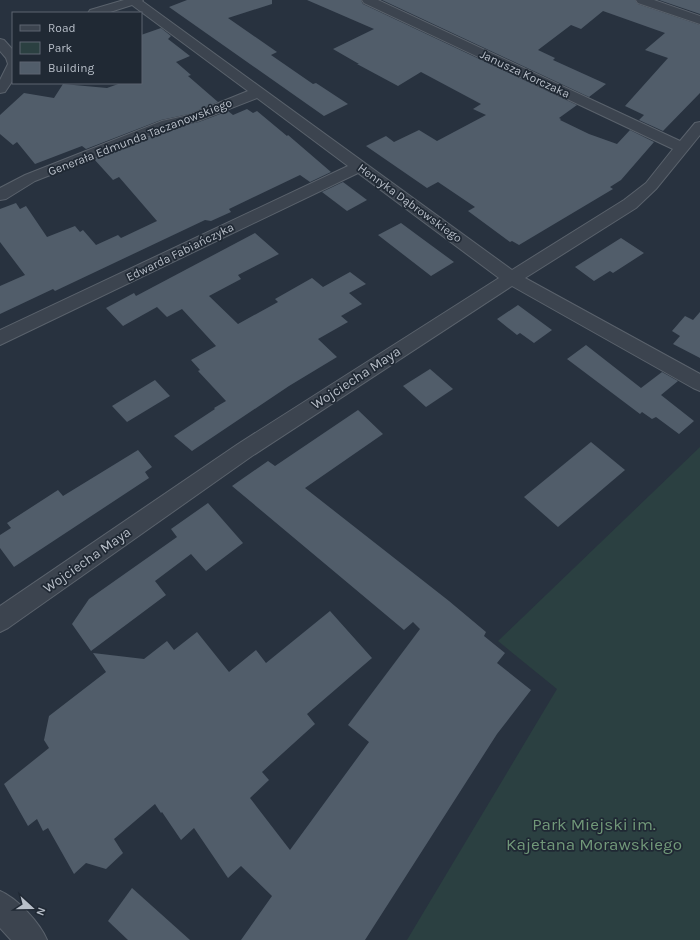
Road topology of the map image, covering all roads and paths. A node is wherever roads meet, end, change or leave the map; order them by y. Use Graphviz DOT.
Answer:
graph roads {
  1 [pos="135,0"];
  2 [pos="368,0"];
  3 [pos="642,0"];
  4 [pos="97,12"];
  5 [pos="700,20"];
  6 [pos="12,38"];
  7 [pos="0,42"];
  8 [pos="12,57"];
  9 [pos="12,69"];
  10 [pos="0,89"];
  11 [pos="259,92"];
  12 [pos="700,126"];
  13 [pos="683,148"];
  14 [pos="360,166"];
  15 [pos="0,194"];
  16 [pos="512,278"];
  17 [pos="0,338"];
  18 [pos="700,383"];
  19 [pos="0,620"];
  20 [pos="0,906"];
  21 [pos="32,940"];
  1 -- 4 [label="street"];
  1 -- 11 [label="street, Henryka Dąbrowskiego"];
  2 -- 13 [label="street, Janusza Korczaka"];
  3 -- 5 [label="street"];
  6 -- 7 [label="street"];
  7 -- 8 [label="street"];
  9 -- 10 [label="street"];
  11 -- 14 [label="street, Henryka Dąbrowskiego"];
  11 -- 15 [label="street, Generała Edmunda Taczanowskiego"];
  12 -- 13 [label="street, Wojciecha Maya"];
  13 -- 16 [label="street, Wojciecha Maya"];
  14 -- 16 [label="street, Henryka Dąbrowskiego"];
  14 -- 17 [label="street, Edwarda Fabiańczyka"];
  16 -- 18 [label="street, Henryka Dąbrowskiego"];
  16 -- 19 [label="street, Wojciecha Maya"];
  20 -- 21 [label="street"];
}
